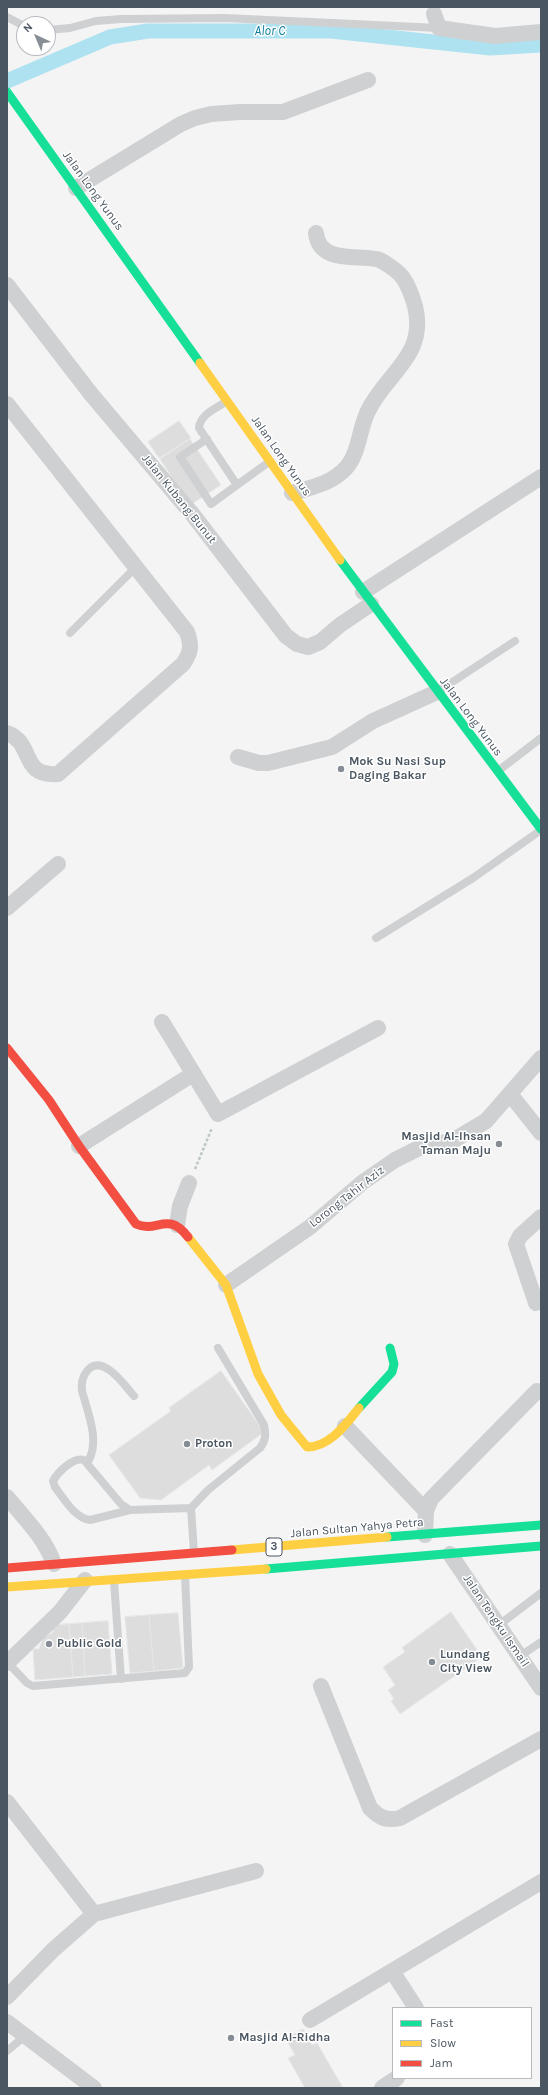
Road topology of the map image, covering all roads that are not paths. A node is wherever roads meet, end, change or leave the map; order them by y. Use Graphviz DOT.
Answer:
graph roads {
  1 [pos="435,16"];
  2 [pos="7,17"];
  3 [pos="16,22"];
  4 [pos="56,29"];
  5 [pos="541,32"];
  6 [pos="368,80"];
  7 [pos="7,92"];
  8 [pos="76,188"];
  9 [pos="316,233"];
  10 [pos="7,285"];
  11 [pos="227,401"];
  12 [pos="7,404"];
  13 [pos="206,439"];
  14 [pos="270,462"];
  15 [pos="541,477"];
  16 [pos="237,484"];
  17 [pos="292,492"];
  18 [pos="136,567"];
  19 [pos="367,598"];
  20 [pos="70,633"];
  21 [pos="516,641"];
  22 [pos="437,692"];
  23 [pos="7,733"];
  24 [pos="541,738"];
  25 [pos="238,757"];
  26 [pos="497,772"];
  27 [pos="541,809"];
  28 [pos="531,816"];
  29 [pos="541,829"];
  30 [pos="58,864"];
  31 [pos="7,908"];
  32 [pos="376,938"];
  33 [pos="162,1022"];
  34 [pos="378,1028"];
  35 [pos="7,1048"];
  36 [pos="541,1058"];
  37 [pos="193,1074"];
  38 [pos="510,1094"];
  39 [pos="541,1133"];
  40 [pos="79,1146"];
  41 [pos="189,1183"];
  42 [pos="541,1217"];
  43 [pos="177,1225"];
  44 [pos="226,1285"];
  45 [pos="536,1303"];
  46 [pos="218,1348"];
  47 [pos="390,1348"];
  48 [pos="537,1391"];
  49 [pos="134,1396"];
  50 [pos="345,1426"];
  51 [pos="87,1463"];
  52 [pos="7,1497"];
  53 [pos="191,1508"];
  54 [pos="130,1510"];
  55 [pos="426,1511"];
  56 [pos="541,1525"];
  57 [pos="425,1535"];
  58 [pos="541,1546"];
  59 [pos="194,1554"];
  60 [pos="450,1554"];
  61 [pos="54,1564"];
  62 [pos="7,1568"];
  63 [pos="185,1574"];
  64 [pos="114,1578"];
  65 [pos="85,1580"];
  66 [pos="7,1587"];
  67 [pos="541,1593"];
  68 [pos="498,1625"];
  69 [pos="541,1642"];
  70 [pos="520,1656"];
  71 [pos="7,1663"];
  72 [pos="121,1679"];
  73 [pos="321,1686"];
  74 [pos="541,1688"];
  75 [pos="541,1739"];
  76 [pos="7,1802"];
  77 [pos="256,1871"];
  78 [pos="541,1882"];
  79 [pos="94,1914"];
  80 [pos="392,1971"];
  81 [pos="7,1997"];
  82 [pos="415,2007"];
  83 [pos="310,2020"];
  84 [pos="7,2022"];
  85 [pos="26,2035"];
  86 [pos="7,2051"];
  87 [pos="396,2079"];
  88 [pos="94,2088"];
  89 [pos="382,2088"];
  1 -- 4 [label="lane"];
  1 -- 5 [label="street"];
  2 -- 3 [label="lane"];
  6 -- 8 [label="street"];
  7 -- 8 [label="main road, Jalan Long Yunus"];
  8 -- 11 [label="main road, Jalan Long Yunus"];
  9 -- 17 [label="street"];
  10 -- 19 [label="street, Jalan Kubang Bunut"];
  11 -- 13 [label="lane"];
  11 -- 14 [label="main road, Jalan Long Yunus"];
  12 -- 18 [label="street"];
  13 -- 16 [label="lane"];
  13 -- 16 [label="lane"];
  14 -- 16 [label="lane"];
  14 -- 17 [label="main road, Jalan Long Yunus"];
  15 -- 19 [label="street"];
  17 -- 19 [label="main road, Jalan Long Yunus"];
  18 -- 20 [label="lane"];
  18 -- 23 [label="street"];
  19 -- 22 [label="main road, Jalan Long Yunus"];
  21 -- 22 [label="lane"];
  22 -- 25 [label="street"];
  22 -- 26 [label="main road, Jalan Long Yunus"];
  24 -- 26 [label="lane"];
  26 -- 28 [label="main road, Jalan Long Yunus"];
  27 -- 28 [label="lane"];
  28 -- 29 [label="main road, Jalan Long Yunus"];
  29 -- 32 [label="lane"];
  30 -- 31 [label="street"];
  33 -- 37 [label="street"];
  34 -- 37 [label="street"];
  35 -- 40 [label="main road"];
  36 -- 38 [label="street, Lorong Tahir Aziz"];
  37 -- 40 [label="street"];
  38 -- 39 [label="street"];
  38 -- 44 [label="street, Lorong Tahir Aziz"];
  40 -- 43 [label="main road"];
  41 -- 43 [label="street"];
  42 -- 45 [label="street"];
  43 -- 44 [label="main road"];
  44 -- 50 [label="main road"];
  46 -- 53 [label="lane"];
  47 -- 50 [label="main road"];
  48 -- 55 [label="street"];
  49 -- 51 [label="lane"];
  50 -- 55 [label="street"];
  51 -- 54 [label="lane"];
  51 -- 54 [label="lane"];
  52 -- 61 [label="street"];
  53 -- 54 [label="lane"];
  53 -- 59 [label="lane"];
  55 -- 57 [label="street"];
  56 -- 57 [label="main road, Jalan Sultan Yahya Petra / 3"];
  57 -- 59 [label="main road, Jalan Sultan Yahya Petra / 3"];
  58 -- 60 [label="main road, 3"];
  59 -- 61 [label="main road, Jalan Sultan Yahya Petra / 3"];
  60 -- 63 [label="main road, 3"];
  60 -- 68 [label="street, Jalan Tengku Ismail"];
  61 -- 62 [label="main road, Jalan Sultan Yahya Petra / 3"];
  63 -- 64 [label="main road, 3"];
  63 -- 72 [label="lane"];
  64 -- 65 [label="main road, 3"];
  64 -- 72 [label="lane"];
  65 -- 66 [label="main road, 3"];
  65 -- 71 [label="street"];
  67 -- 68 [label="lane"];
  68 -- 70 [label="street, Jalan Tengku Ismail"];
  69 -- 70 [label="lane"];
  70 -- 74 [label="street, Jalan Tengku Ismail"];
  71 -- 72 [label="lane"];
  73 -- 75 [label="street"];
  76 -- 79 [label="street"];
  77 -- 79 [label="street"];
  78 -- 80 [label="street"];
  79 -- 81 [label="street"];
  80 -- 82 [label="street"];
  80 -- 83 [label="street"];
  84 -- 85 [label="street"];
  85 -- 86 [label="lane"];
  85 -- 88 [label="street"];
  87 -- 89 [label="street"];
}
